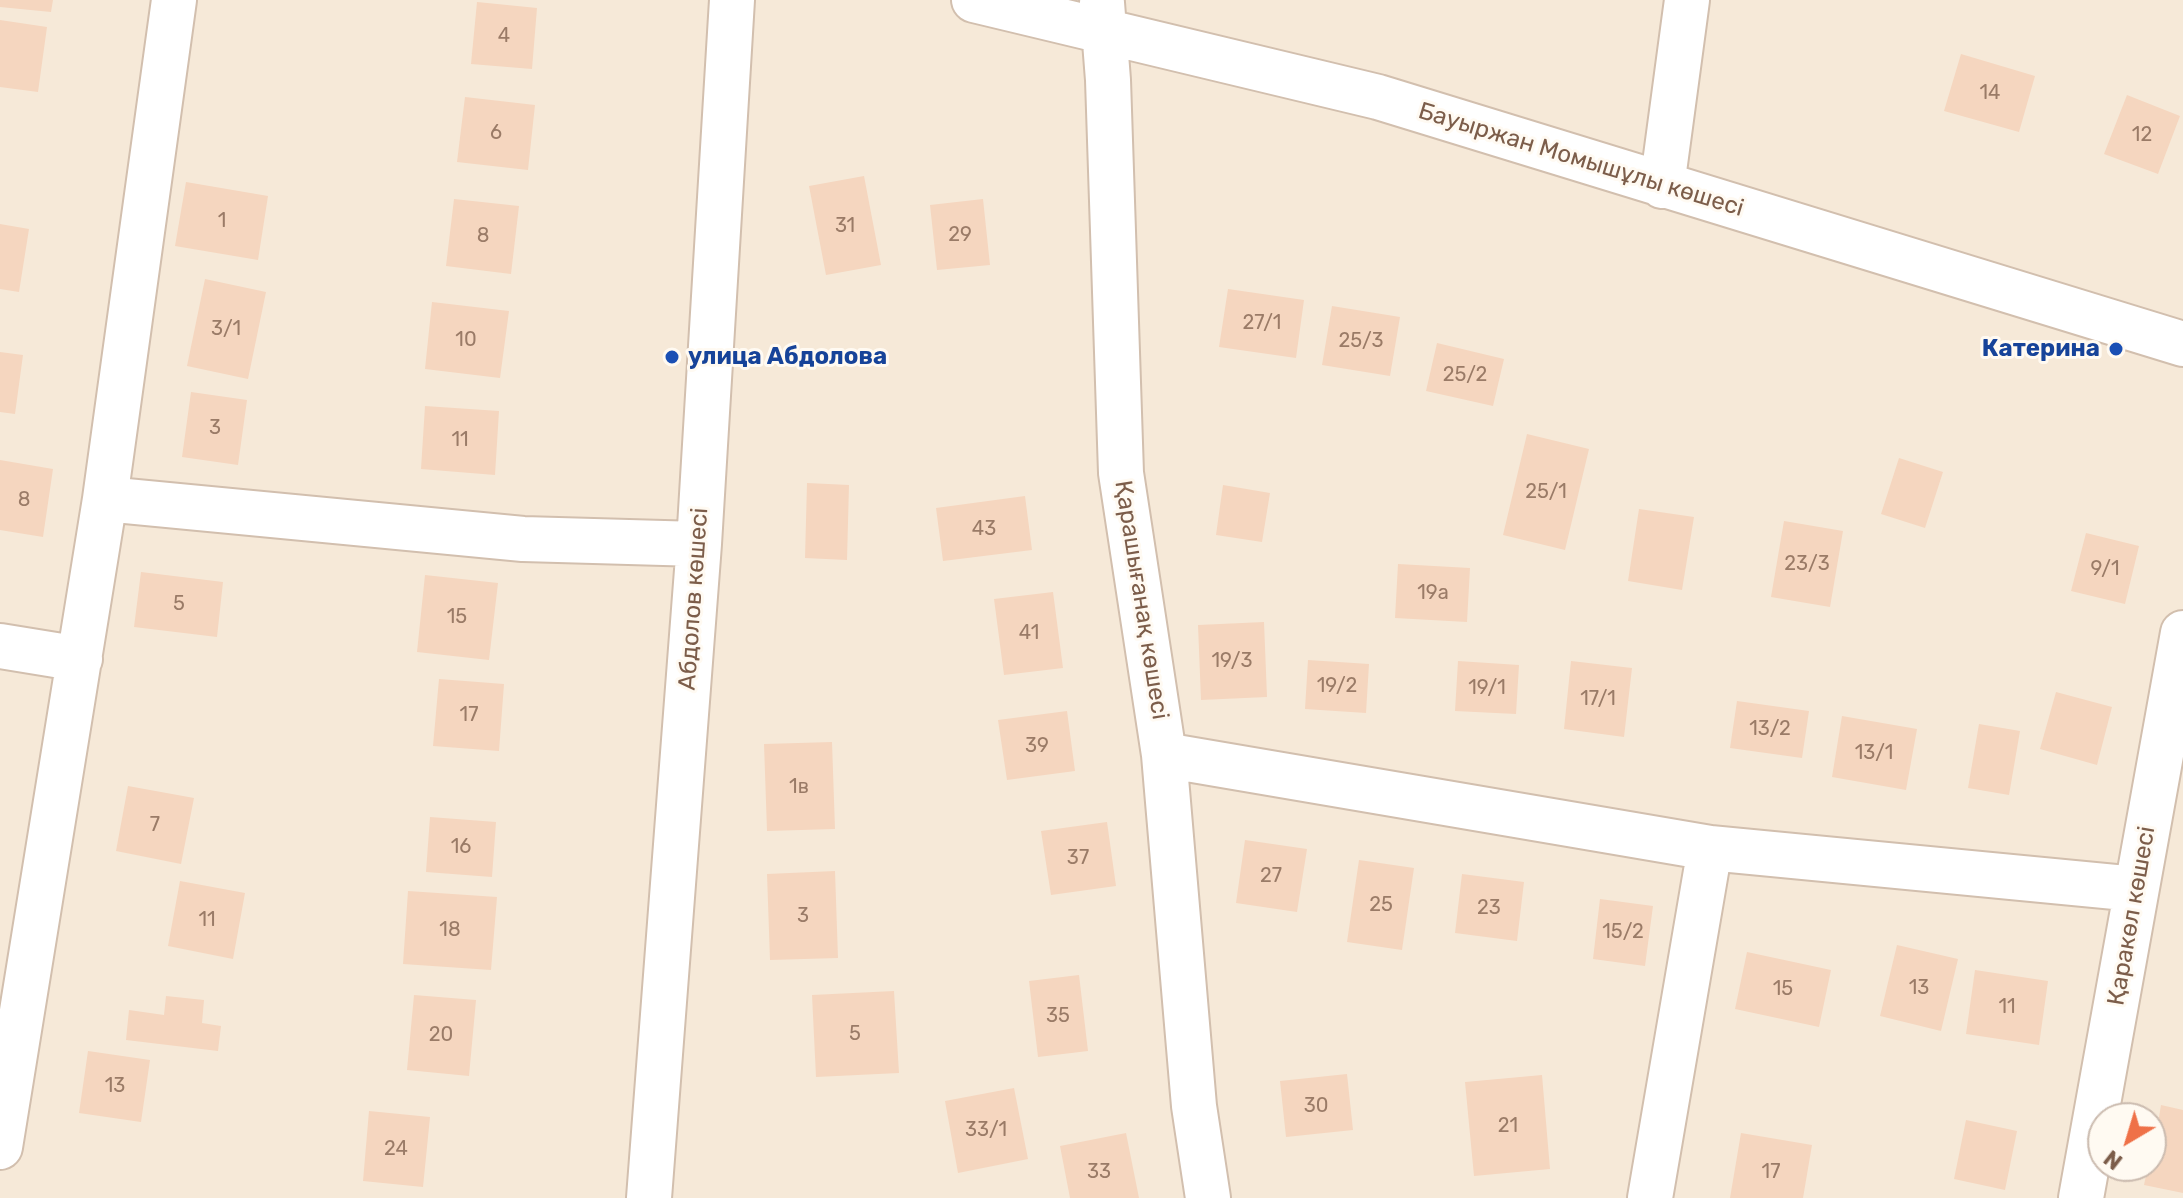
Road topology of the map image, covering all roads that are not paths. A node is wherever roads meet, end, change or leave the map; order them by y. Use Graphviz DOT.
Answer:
graph roads {
  1 [pos="174,0"];
  2 [pos="732,0"];
  3 [pos="974,0"];
  4 [pos="1687,0"];
  5 [pos="1102,15"];
  6 [pos="1662,186"];
  7 [pos="2183,344"];
  8 [pos="105,499"];
  9 [pos="699,544"];
  10 [pos="2183,633"];
  11 [pos="0,646"];
  12 [pos="80,659"];
  13 [pos="1164,755"];
  14 [pos="1710,848"];
  15 [pos="2136,889"];
  16 [pos="4,1089"];
  17 [pos="0,1147"];
  18 [pos="649,1198"];
  19 [pos="1208,1198"];
  20 [pos="1650,1198"];
  21 [pos="2081,1198"];
  1 -- 8 [label="street"];
  2 -- 9 [label="street, Абдолов көшесі"];
  3 -- 5 [label="street, Бауыржан Момышұлы көшесі"];
  4 -- 6 [label="street"];
  5 -- 6 [label="street, Бауыржан Момышұлы көшесі"];
  5 -- 13 [label="street, Қарашығанақ көшесі"];
  6 -- 7 [label="street, Бауыржан Момышұлы көшесі"];
  8 -- 9 [label="street"];
  8 -- 12 [label="street"];
  9 -- 18 [label="street, Абдолов көшесі"];
  10 -- 15 [label="street, Қаракөл көшесі"];
  11 -- 12 [label="street"];
  12 -- 16 [label="street"];
  13 -- 14 [label="street"];
  13 -- 19 [label="street, Қарашығанақ көшесі"];
  14 -- 15 [label="street"];
  14 -- 20 [label="street"];
  15 -- 21 [label="street, Қаракөл көшесі"];
  16 -- 17 [label="street"];
}
